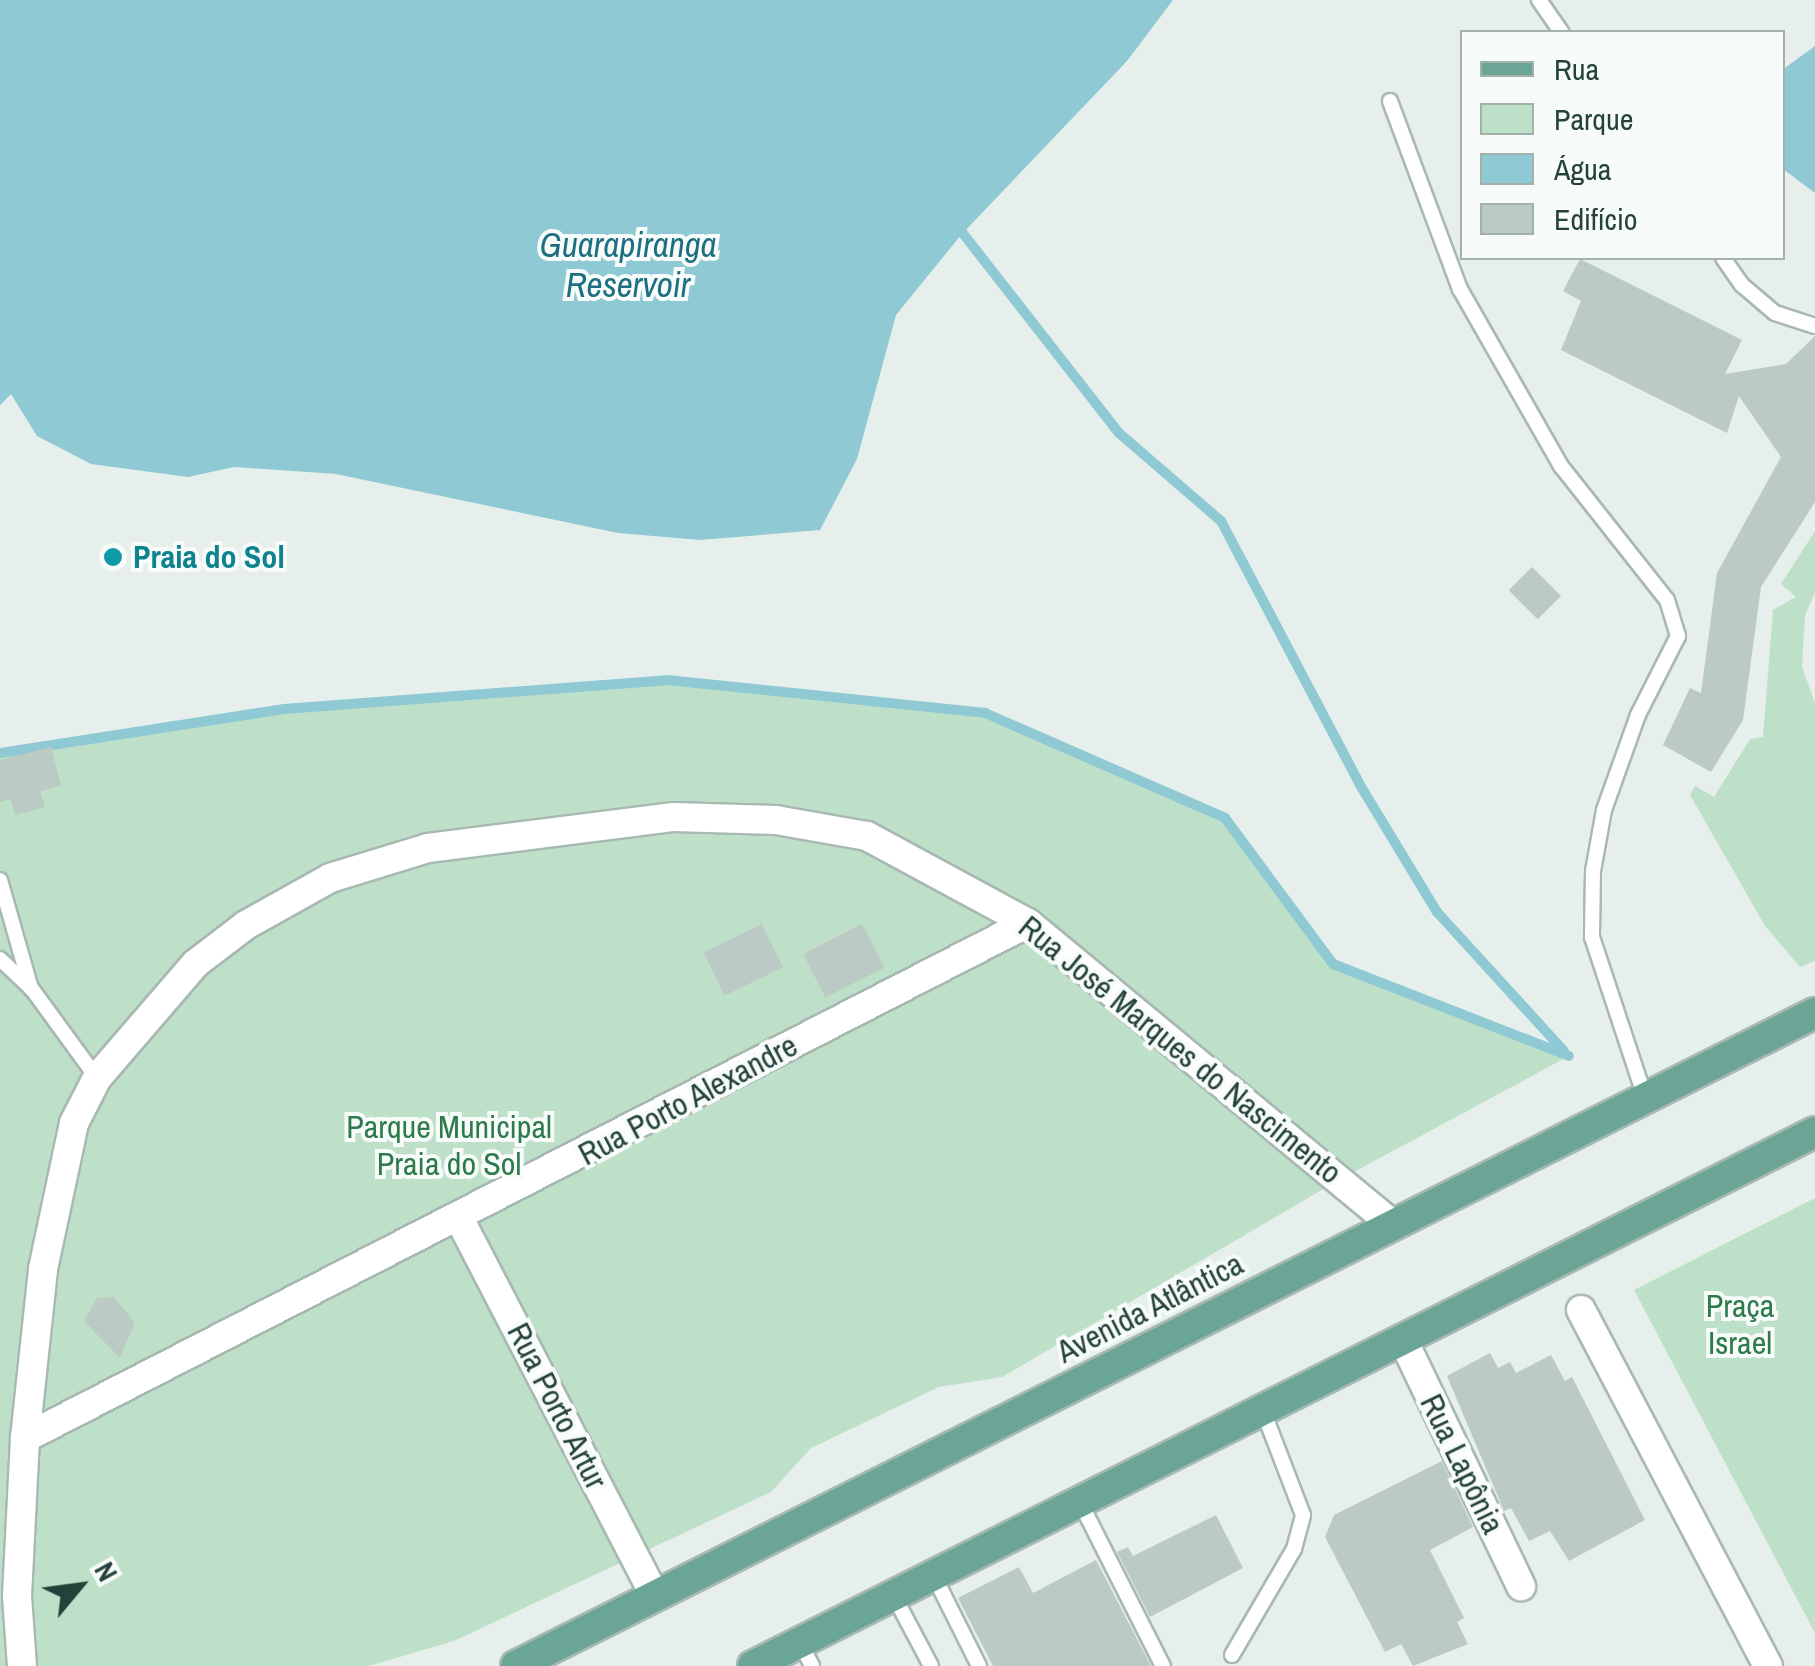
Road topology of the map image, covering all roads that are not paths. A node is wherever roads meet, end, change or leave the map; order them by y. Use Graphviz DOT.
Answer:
graph roads {
  1 [pos="1539,0"];
  2 [pos="1560,30"];
  3 [pos="1390,101"];
  4 [pos="1725,260"];
  5 [pos="1815,326"];
  6 [pos="0,880"];
  7 [pos="1028,923"];
  8 [pos="0,960"];
  9 [pos="32,989"];
  10 [pos="1815,1013"];
  11 [pos="96,1078"];
  12 [pos="1646,1097"];
  13 [pos="1815,1132"];
  14 [pos="460,1218"];
  15 [pos="1393,1224"];
  16 [pos="1581,1310"];
  17 [pos="1404,1342"];
  18 [pos="1263,1411"];
  19 [pos="25,1438"];
  20 [pos="1080,1502"];
  21 [pos="934,1576"];
  22 [pos="1520,1586"];
  23 [pos="893,1595"];
  24 [pos="655,1596"];
  25 [pos="1232,1656"];
  26 [pos="785,1659"];
  27 [pos="22,1666"];
  28 [pos="516,1666"];
  29 [pos="931,1666"];
  30 [pos="979,1666"];
  31 [pos="1163,1666"];
  32 [pos="1768,1666"];
  1 -- 2 [label="lane"];
  3 -- 12 [label="lane"];
  4 -- 5 [label="lane"];
  6 -- 9 [label="lane"];
  7 -- 11 [label="street, Rua José Marques do Nascimento"];
  7 -- 14 [label="street, Rua Porto Alexandre"];
  7 -- 15 [label="street, Rua José Marques do Nascimento"];
  8 -- 9 [label="lane"];
  9 -- 11 [label="lane"];
  10 -- 12 [label="main road, Avenida Atlântica"];
  11 -- 19 [label="street, Rua José Marques do Nascimento"];
  12 -- 15 [label="main road, Avenida Atlântica"];
  13 -- 17 [label="main road"];
  14 -- 19 [label="street, Rua Porto Alexandre"];
  14 -- 24 [label="street, Rua Porto Artur"];
  15 -- 24 [label="main road, Avenida Atlântica"];
  16 -- 32 [label="street"];
  17 -- 18 [label="main road"];
  17 -- 22 [label="street, Rua Lapônia"];
  18 -- 20 [label="main road"];
  18 -- 25 [label="lane"];
  19 -- 27 [label="street, Rua José Marques do Nascimento"];
  20 -- 21 [label="main road"];
  20 -- 31 [label="lane"];
  21 -- 23 [label="main road"];
  21 -- 30 [label="lane"];
  23 -- 26 [label="main road"];
  23 -- 29 [label="lane"];
  24 -- 28 [label="main road, Avenida Atlântica"];
}
